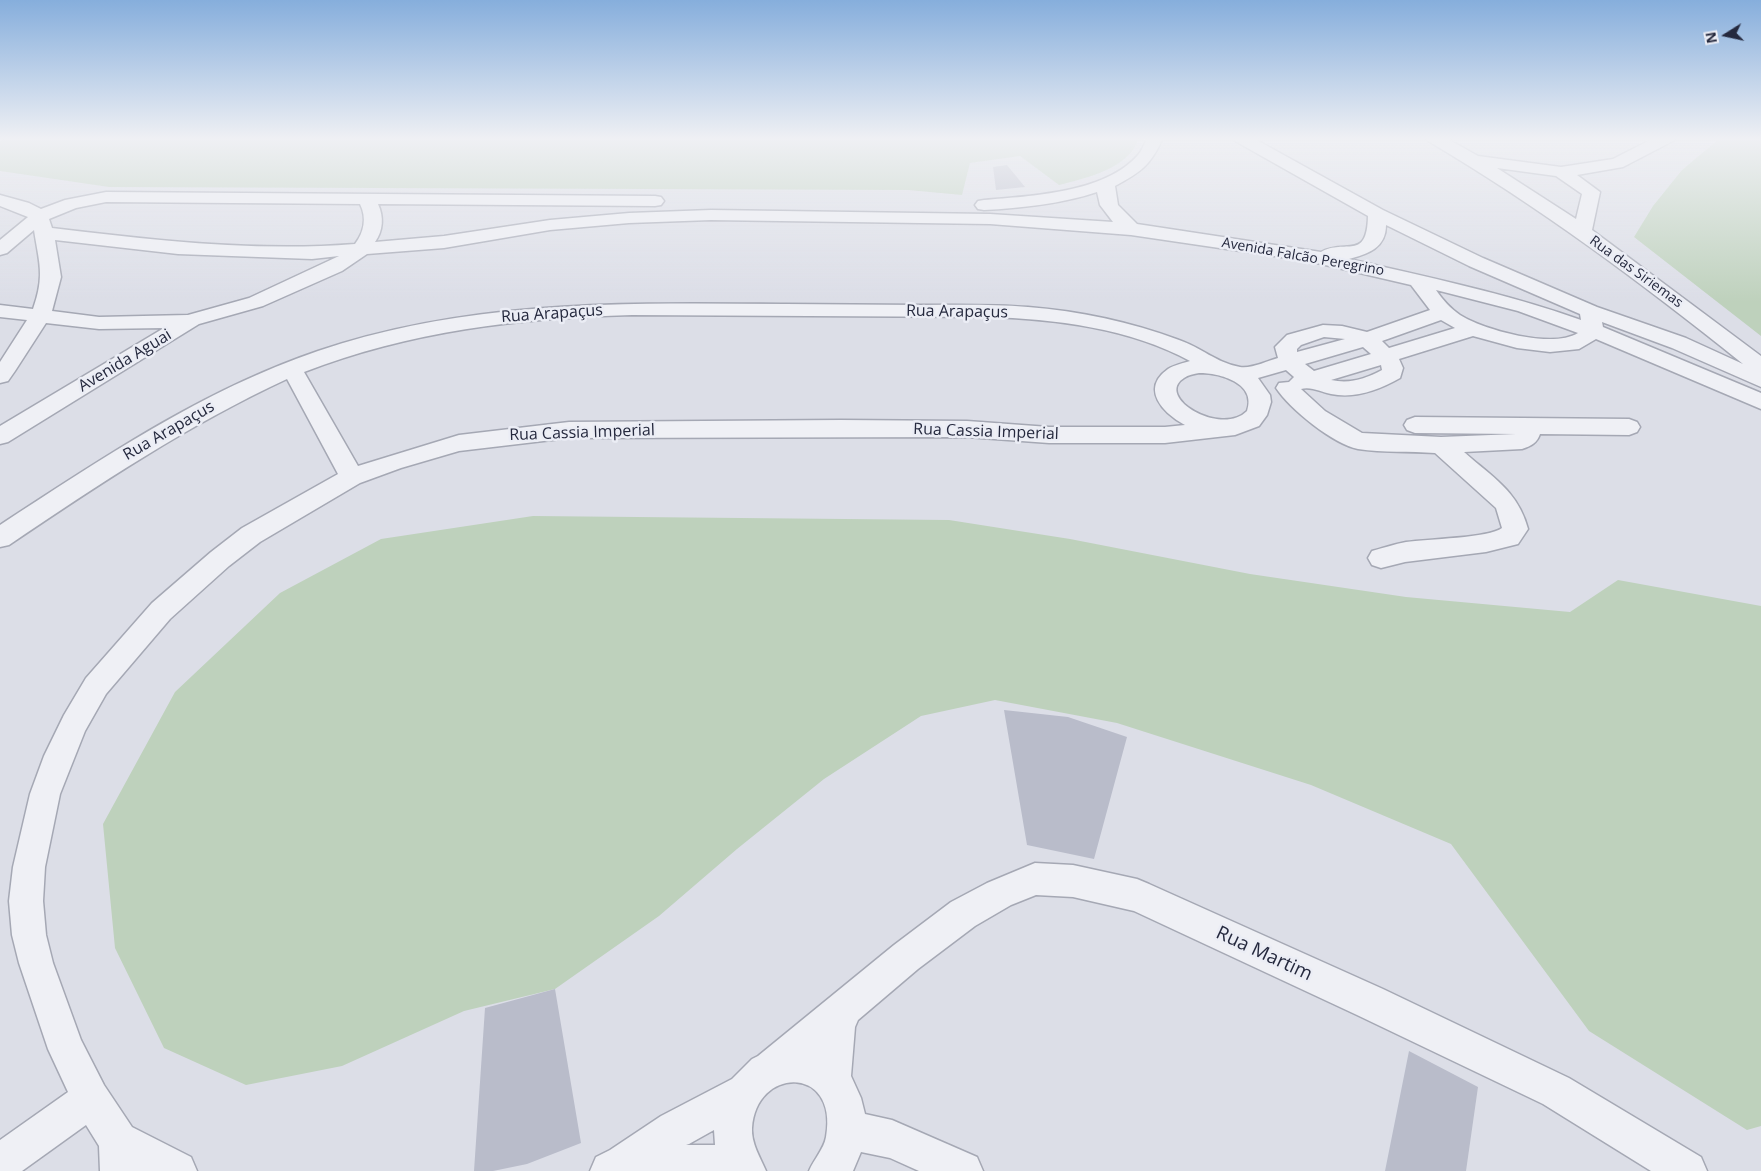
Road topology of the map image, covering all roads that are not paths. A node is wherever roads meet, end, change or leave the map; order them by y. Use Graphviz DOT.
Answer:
graph roads {
  1 [pos="1591,192"];
  2 [pos="1077,193"];
  3 [pos="1105,193"];
  4 [pos="1339,193"];
  5 [pos="1523,193"];
  6 [pos="367,199"];
  7 [pos="0,200"];
  8 [pos="1377,214"];
  9 [pos="42,225"];
  10 [pos="1131,229"];
  11 [pos="1582,232"];
  12 [pos="444,242"];
  13 [pos="0,249"];
  14 [pos="360,250"];
  15 [pos="1308,255"];
  16 [pos="1417,279"];
  17 [pos="50,285"];
  18 [pos="256,302"];
  19 [pos="0,311"];
  20 [pos="1444,312"];
  21 [pos="38,317"];
  22 [pos="192,320"];
  23 [pos="1591,321"];
  24 [pos="99,323"];
  25 [pos="1706,323"];
  26 [pos="1472,330"];
  27 [pos="1155,338"];
  28 [pos="1368,340"];
  29 [pos="1678,343"];
  30 [pos="1311,355"];
  31 [pos="1385,356"];
  32 [pos="1290,361"];
  33 [pos="1210,366"];
  34 [pos="1761,367"];
  35 [pos="292,369"];
  36 [pos="1177,372"];
  37 [pos="1328,372"];
  38 [pos="0,376"];
  39 [pos="1240,376"];
  40 [pos="1307,378"];
  41 [pos="1761,380"];
  42 [pos="1287,388"];
  43 [pos="1260,398"];
  44 [pos="1761,402"];
  45 [pos="1180,414"];
  46 [pos="1415,424"];
  47 [pos="1529,426"];
  48 [pos="1629,427"];
  49 [pos="1224,428"];
  50 [pos="1135,435"];
  51 [pos="0,436"];
  52 [pos="1441,445"];
  53 [pos="352,478"];
  54 [pos="1496,493"];
  55 [pos="1524,495"];
  56 [pos="0,538"];
  57 [pos="1381,558"];
  58 [pos="844,1008"];
  59 [pos="772,1068"];
  60 [pos="832,1081"];
  61 [pos="744,1093"];
  62 [pos="92,1098"];
  63 [pos="847,1130"];
  64 [pos="119,1156"];
  65 [pos="0,1163"];
  66 [pos="617,1168"];
  67 [pos="744,1168"];
  68 [pos="177,1171"];
  69 [pos="829,1171"];
  70 [pos="963,1171"];
  71 [pos="1687,1171"];
  1 -- 11 [label="street"];
  2 -- 6 [label="street"];
  3 -- 10 [label="street"];
  4 -- 8 [label="street, Avenida Falcão Peregrino"];
  5 -- 11 [label="street, Rua das Siriemas"];
  6 -- 9 [label="street"];
  6 -- 14 [label="street"];
  7 -- 9 [label="street"];
  8 -- 15 [label="street"];
  8 -- 23 [label="street, Avenida Falcão Peregrino"];
  9 -- 13 [label="street"];
  9 -- 14 [label="street"];
  9 -- 17 [label="street"];
  10 -- 12 [label="street, Avenida Falcão Peregrino"];
  10 -- 15 [label="street, Avenida Falcão Peregrino"];
  11 -- 25 [label="street, Rua das Siriemas"];
  12 -- 14 [label="street"];
  12 -- 18 [label="street, Avenida Aguai"];
  14 -- 18 [label="street, Avenida Aguai"];
  15 -- 16 [label="street, Avenida Falcão Peregrino"];
  16 -- 20 [label="street"];
  16 -- 23 [label="street, Avenida Falcão Peregrino"];
  17 -- 21 [label="street"];
  17 -- 24 [label="street"];
  18 -- 22 [label="street, Avenida Aguai"];
  19 -- 21 [label="street"];
  20 -- 26 [label="street"];
  20 -- 28 [label="street"];
  21 -- 24 [label="street"];
  21 -- 38 [label="street"];
  22 -- 24 [label="street"];
  22 -- 51 [label="street, Avenida Aguai"];
  23 -- 26 [label="street"];
  23 -- 29 [label="street, Avenida Falcão Peregrino"];
  23 -- 44 [label="street, Avenida Falcão Peregrino"];
  25 -- 29 [label="street"];
  25 -- 34 [label="street, Rua das Siriemas"];
  26 -- 31 [label="street"];
  27 -- 33 [label="street, Rua Arapaçus"];
  27 -- 35 [label="street, Rua Arapaçus"];
  27 -- 36 [label="street"];
  28 -- 30 [label="street"];
  28 -- 31 [label="street"];
  28 -- 32 [label="street"];
  29 -- 41 [label="street, Avenida Falcão Peregrino"];
  30 -- 32 [label="street"];
  30 -- 37 [label="street"];
  31 -- 37 [label="street"];
  31 -- 40 [label="street"];
  32 -- 39 [label="street"];
  32 -- 40 [label="street"];
  33 -- 36 [label="street"];
  33 -- 39 [label="street"];
  35 -- 53 [label="street"];
  35 -- 56 [label="street, Rua Arapaçus"];
  36 -- 45 [label="street"];
  37 -- 40 [label="street"];
  39 -- 43 [label="street"];
  40 -- 42 [label="street"];
  42 -- 43 [label="street"];
  42 -- 52 [label="street"];
  43 -- 49 [label="street"];
  45 -- 49 [label="street"];
  45 -- 50 [label="street, Rua Cassia Imperial"];
  46 -- 47 [label="street"];
  47 -- 48 [label="street"];
  47 -- 52 [label="street"];
  49 -- 50 [label="street, Rua Cassia Imperial"];
  50 -- 53 [label="street, Rua Cassia Imperial"];
  52 -- 54 [label="street"];
  53 -- 62 [label="street, Rua Cassia Imperial"];
  54 -- 55 [label="street"];
  54 -- 57 [label="street"];
  58 -- 59 [label="street, Rua Martim"];
  58 -- 60 [label="street"];
  58 -- 71 [label="street, Rua Martim"];
  59 -- 60 [label="street"];
  59 -- 61 [label="street, Rua Martim"];
  60 -- 63 [label="street"];
  61 -- 66 [label="street"];
  61 -- 67 [label="street"];
  62 -- 64 [label="street, Rua Cassia Imperial"];
  62 -- 65 [label="street"];
  63 -- 69 [label="street"];
  63 -- 70 [label="street"];
  64 -- 68 [label="street, Rua Cassia Imperial"];
  66 -- 67 [label="street"];
}
